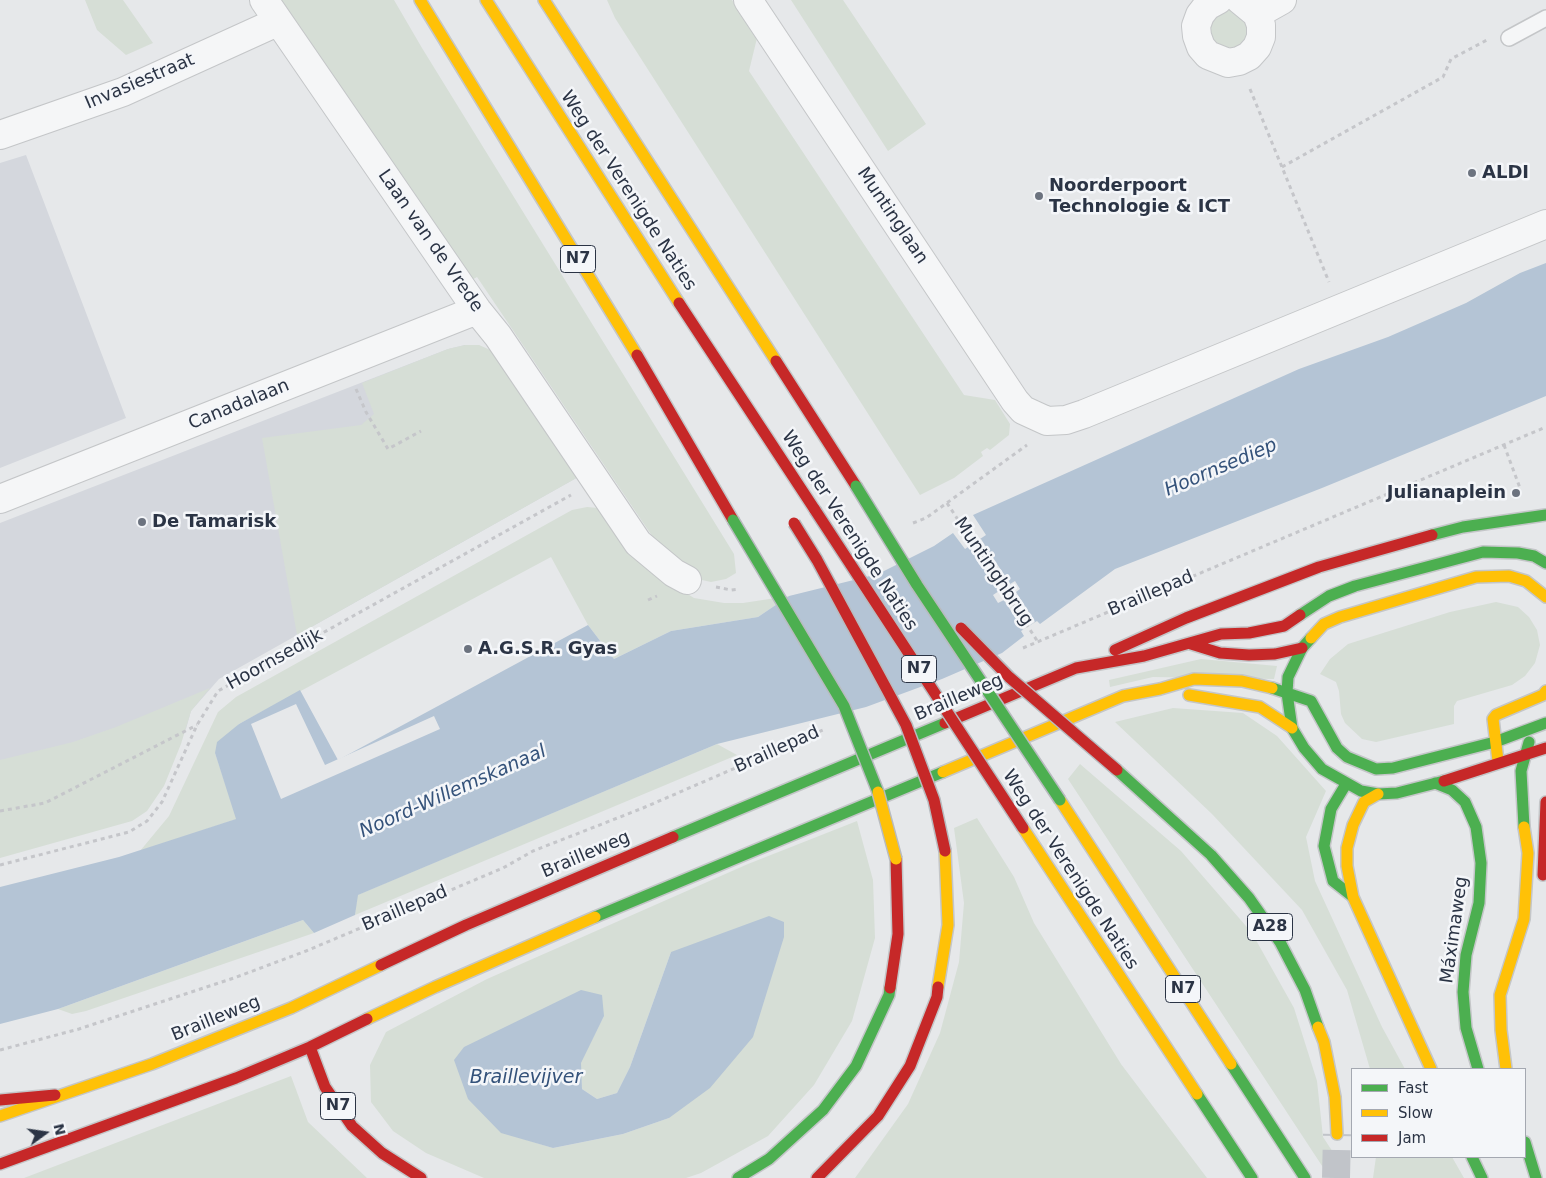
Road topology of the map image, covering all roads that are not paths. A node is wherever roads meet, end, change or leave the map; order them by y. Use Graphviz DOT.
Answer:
graph roads {
  1 [pos="420,0"];
  2 [pos="486,0"];
  3 [pos="544,0"];
  4 [pos="748,0"];
  5 [pos="1218,0"];
  6 [pos="1282,0"];
  7 [pos="1249,7"];
  8 [pos="271,11"];
  9 [pos="1546,18"];
  10 [pos="1508,38"];
  11 [pos="0,135"];
  12 [pos="1546,224"];
  13 [pos="477,310"];
  14 [pos="783,463"];
  15 [pos="788,489"];
  16 [pos="0,499"];
  17 [pos="1546,515"];
  18 [pos="793,519"];
  19 [pos="1546,563"];
  20 [pos="686,580"];
  21 [pos="917,585"];
  22 [pos="1545,594"];
  23 [pos="1191,644"];
  24 [pos="1302,648"];
  25 [pos="1076,668"];
  26 [pos="1160,689"];
  27 [pos="1546,691"];
  28 [pos="1287,693"];
  29 [pos="1541,726"];
  30 [pos="1292,728"];
  31 [pos="1495,742"];
  32 [pos="1546,748"];
  33 [pos="1524,756"];
  34 [pos="1499,765"];
  35 [pos="1365,766"];
  36 [pos="1501,778"];
  37 [pos="1435,783"];
  38 [pos="1346,784"];
  39 [pos="1378,794"];
  40 [pos="1546,802"];
  41 [pos="1542,890"];
  42 [pos="1353,897"];
  43 [pos="1508,924"];
  44 [pos="1533,933"];
  45 [pos="1515,942"];
  46 [pos="310,1047"];
  47 [pos="1431,1068"];
  48 [pos="1478,1068"];
  49 [pos="1506,1068"];
  50 [pos="55,1095"];
  51 [pos="0,1100"];
  52 [pos="0,1116"];
  53 [pos="1337,1134"];
  54 [pos="1526,1145"];
  55 [pos="1472,1158"];
  56 [pos="1524,1158"];
  57 [pos="0,1164"];
  58 [pos="421,1178"];
  59 [pos="738,1178"];
  60 [pos="817,1178"];
  61 [pos="1252,1178"];
  62 [pos="1305,1178"];
  63 [pos="1482,1178"];
  64 [pos="1536,1178"];
  1 -- 59 [label="main road, N7, bridge"];
  2 -- 14 [label="main road, Weg der Verenigde Naties / N7"];
  3 -- 21 [label="main road, Weg der Verenigde Naties / N7, bridge"];
  4 -- 12 [label="street, Muntinglaan"];
  5 -- 7 [label="street"];
  6 -- 7 [label="street"];
  8 -- 11 [label="street, Invasiestraat"];
  8 -- 13 [label="street, Laan van de Vrede"];
  9 -- 10 [label="lane"];
  13 -- 16 [label="street, Canadalaan"];
  13 -- 20 [label="street, Laan van de Vrede"];
  14 -- 15 [label="main road, N7"];
  14 -- 61 [label="main road, Weg der Verenigde Naties / N7, bridge"];
  17 -- 25 [label="main road"];
  18 -- 60 [label="main road, N7, bridge"];
  19 -- 23 [label="main road, Brailleweg"];
  21 -- 53 [label="main road, A28, bridge"];
  21 -- 62 [label="main road, Weg der Verenigde Naties / N7, bridge"];
  22 -- 24 [label="main road"];
  23 -- 24 [label="main road"];
  23 -- 25 [label="main road, Brailleweg"];
  24 -- 28 [label="main road"];
  25 -- 50 [label="main road, Brailleweg"];
  26 -- 28 [label="main road"];
  26 -- 30 [label="main road"];
  26 -- 46 [label="main road"];
  27 -- 31 [label="main road"];
  28 -- 30 [label="main road"];
  28 -- 35 [label="main road"];
  29 -- 31 [label="main road"];
  29 -- 33 [label="main road"];
  30 -- 38 [label="main road"];
  31 -- 34 [label="main road"];
  31 -- 35 [label="main road"];
  32 -- 33 [label="main road"];
  33 -- 34 [label="main road"];
  33 -- 45 [label="main road"];
  34 -- 36 [label="main road"];
  34 -- 37 [label="main road"];
  35 -- 38 [label="main road"];
  37 -- 39 [label="main road"];
  37 -- 48 [label="main road, Máximaweg"];
  38 -- 39 [label="main road"];
  38 -- 42 [label="main road"];
  39 -- 42 [label="main road"];
  40 -- 41 [label="main road"];
  42 -- 47 [label="main road"];
  43 -- 45 [label="main road"];
  44 -- 45 [label="main road"];
  45 -- 49 [label="main road"];
  46 -- 57 [label="main road"];
  46 -- 58 [label="main road, N7"];
  50 -- 51 [label="main road"];
  50 -- 52 [label="main road, Brailleweg"];
  54 -- 64 [label="main road"];
  55 -- 63 [label="main road"];
  56 -- 64 [label="main road"];
}
